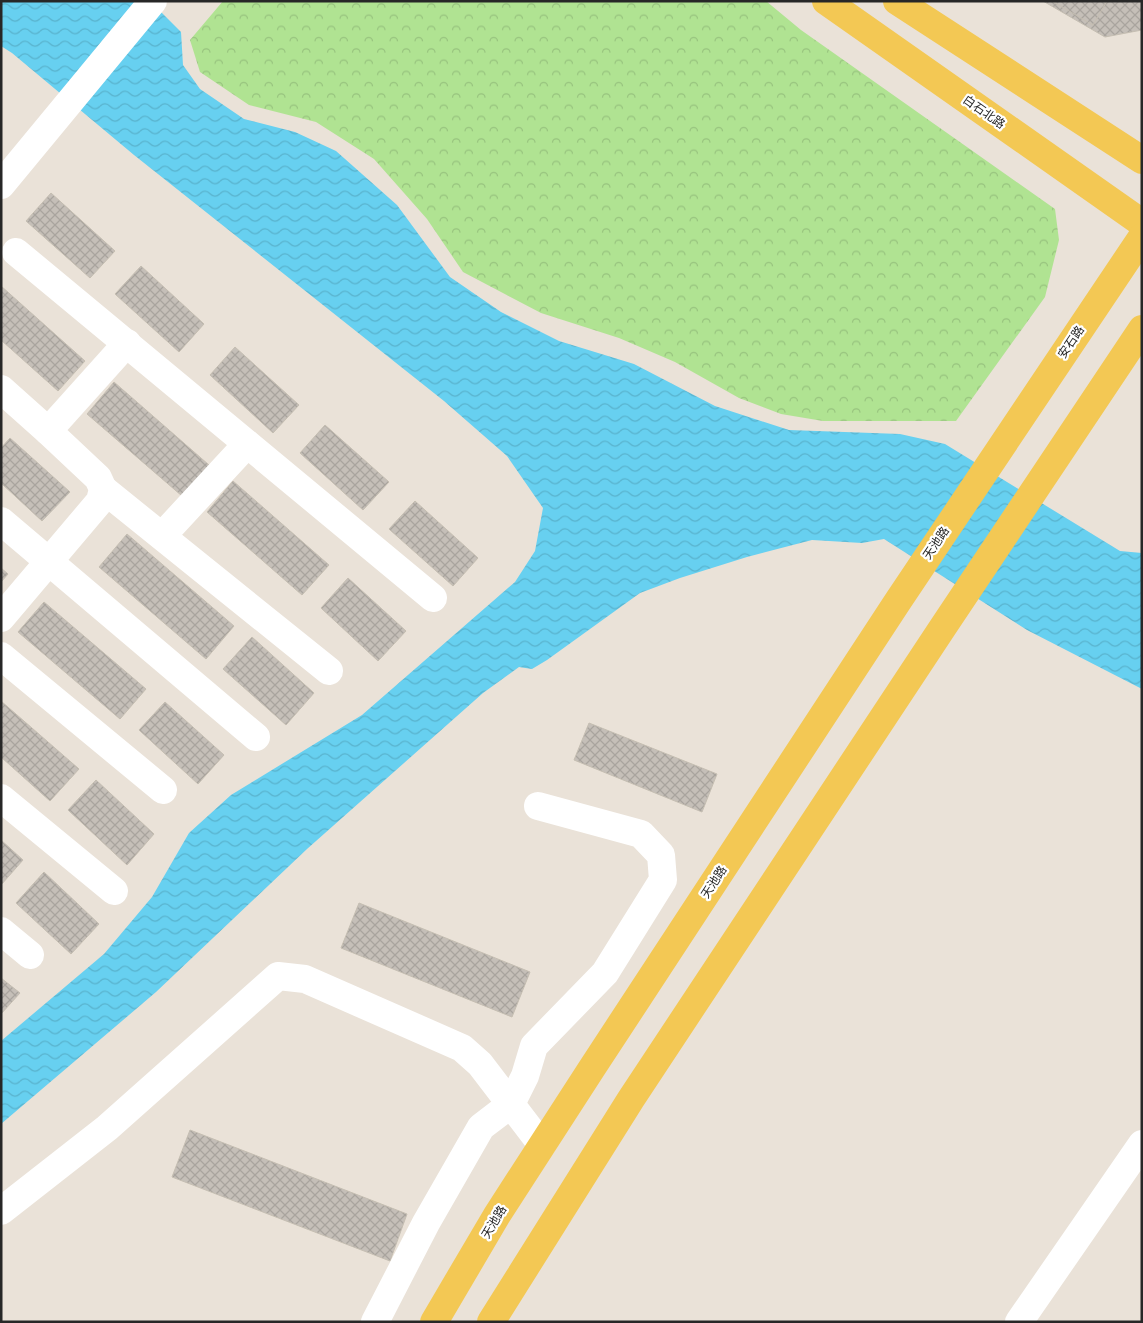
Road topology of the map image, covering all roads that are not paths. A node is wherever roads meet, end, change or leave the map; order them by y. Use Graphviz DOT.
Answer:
graph roads {
  1 [pos="153,1"];
  2 [pos="826,1"];
  3 [pos="897,1"];
  4 [pos="1142,160"];
  5 [pos="1,185"];
  6 [pos="1142,223"];
  7 [pos="1142,237"];
  8 [pos="16,252"];
  9 [pos="1142,329"];
  10 [pos="127,344"];
  11 [pos="1,389"];
  12 [pos="48,431"];
  13 [pos="247,444"];
  14 [pos="1001,446"];
  15 [pos="103,489"];
  16 [pos="1,522"];
  17 [pos="162,536"];
  18 [pos="49,561"];
  19 [pos="433,598"];
  20 [pos="1,618"];
  21 [pos="1,656"];
  22 [pos="329,671"];
  23 [pos="256,737"];
  24 [pos="163,790"];
  25 [pos="1,798"];
  26 [pos="538,806"];
  27 [pos="114,891"];
  28 [pos="1,931"];
  29 [pos="30,955"];
  30 [pos="511,1104"];
  31 [pos="542,1145"];
  32 [pos="1141,1145"];
  33 [pos="1,1211"];
  34 [pos="375,1322"];
  35 [pos="434,1322"];
  36 [pos="491,1322"];
  37 [pos="1019,1322"];
  1 -- 5 [label="street"];
  2 -- 6 [label="main road, 白石北路"];
  3 -- 4 [label="main road"];
  7 -- 14 [label="main road, 安石路"];
  8 -- 10 [label="street"];
  9 -- 36 [label="main road"];
  10 -- 12 [label="street"];
  10 -- 13 [label="street"];
  11 -- 12 [label="street"];
  12 -- 15 [label="street"];
  13 -- 17 [label="street"];
  13 -- 19 [label="street"];
  14 -- 31 [label="main road, 天池路"];
  15 -- 17 [label="street"];
  15 -- 18 [label="street"];
  16 -- 18 [label="street"];
  17 -- 22 [label="street"];
  18 -- 20 [label="street"];
  18 -- 23 [label="street"];
  21 -- 24 [label="street"];
  25 -- 27 [label="street"];
  26 -- 30 [label="street"];
  28 -- 29 [label="street"];
  30 -- 31 [label="street"];
  30 -- 33 [label="street"];
  30 -- 34 [label="street"];
  31 -- 35 [label="main road, 天池路"];
  32 -- 37 [label="street"];
}
